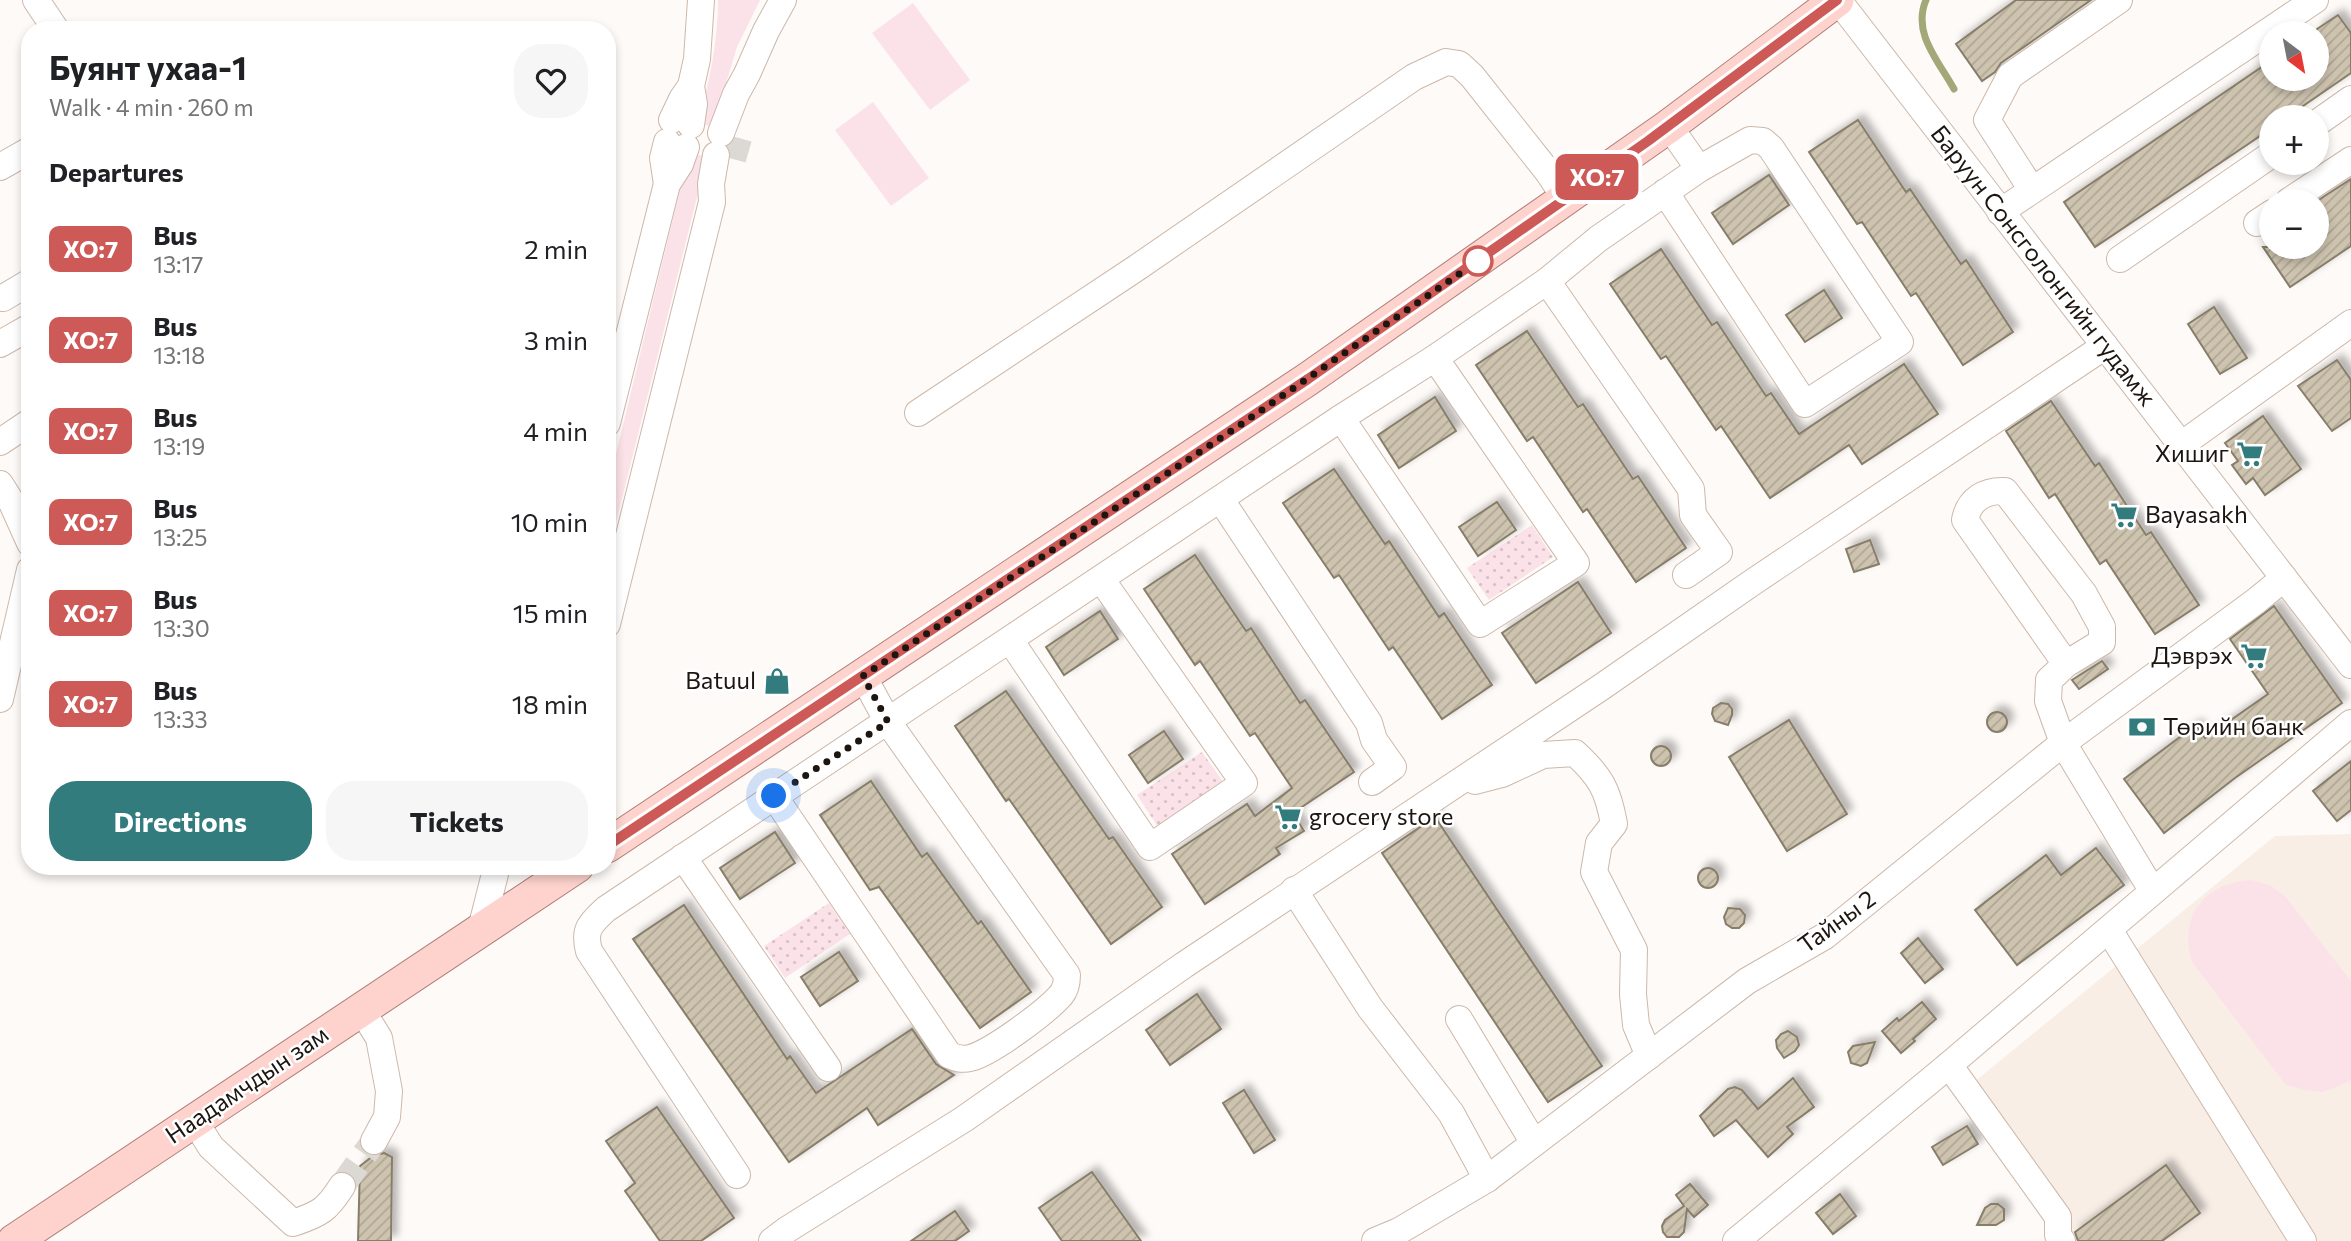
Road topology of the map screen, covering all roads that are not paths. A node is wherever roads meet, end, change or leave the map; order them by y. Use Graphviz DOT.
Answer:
graph roads {
  1 [pos="36,0"];
  2 [pos="701,0"];
  3 [pos="783,0"];
  4 [pos="1837,0"];
  5 [pos="2119,0"];
  6 [pos="2315,0"];
  7 [pos="50,21"];
  8 [pos="2351,99"];
  9 [pos="2329,115"];
  10 [pos="1669,126"];
  11 [pos="21,155"];
  12 [pos="2351,160"];
  13 [pos="2259,163"];
  14 [pos="0,167"];
  15 [pos="1699,169"];
  16 [pos="2307,189"];
  17 [pos="2032,190"];
  18 [pos="1665,192"];
  19 [pos="1566,200"];
  20 [pos="2000,212"];
  21 [pos="2120,259"];
  22 [pos="1547,281"];
  23 [pos="21,287"];
  24 [pos="3,298"];
  25 [pos="2351,323"];
  26 [pos="21,332"];
  27 [pos="0,344"];
  28 [pos="2105,345"];
  29 [pos="1435,358"];
  30 [pos="616,387"];
  31 [pos="918,414"];
  32 [pos="1341,418"];
  33 [pos="21,428"];
  34 [pos="0,442"];
  35 [pos="2180,445"];
  36 [pos="0,484"];
  37 [pos="1221,500"];
  38 [pos="21,523"];
  39 [pos="1686,575"];
  40 [pos="2284,578"];
  41 [pos="1101,579"];
  42 [pos="616,588"];
  43 [pos="21,609"];
  44 [pos="1010,640"];
  45 [pos="2066,664"];
  46 [pos="2351,665"];
  47 [pos="863,676"];
  48 [pos="0,699"];
  49 [pos="888,722"];
  50 [pos="2351,723"];
  51 [pos="2063,743"];
  52 [pos="1461,780"];
  53 [pos="1371,782"];
  54 [pos="774,796"];
  55 [pos="616,840"];
  56 [pos="683,857"];
  57 [pos="495,875"];
  58 [pos="544,878"];
  59 [pos="1294,890"];
  60 [pos="2152,890"];
  61 [pos="481,929"];
  62 [pos="2109,930"];
  63 [pos="360,1009"];
  64 [pos="1459,1019"];
  65 [pos="1648,1056"];
  66 [pos="1948,1065"];
  67 [pos="828,1068"];
  68 [pos="194,1120"];
  69 [pos="374,1141"];
  70 [pos="1534,1143"];
  71 [pos="737,1175"];
  72 [pos="1487,1179"];
  73 [pos="342,1186"];
  74 [pos="298,1232"];
  75 [pos="1390,1238"];
  76 [pos="14,1241"];
  77 [pos="772,1241"];
  78 [pos="1736,1241"];
  79 [pos="2062,1241"];
  80 [pos="2303,1241"];
  1 -- 7 [label="street"];
  2 -- 30 [label="street"];
  3 -- 42 [label="street"];
  4 -- 10 [label="main road"];
  4 -- 20 [label="street, Баруун Сонсголонгийн гудамж"];
  5 -- 17 [label="street"];
  6 -- 17 [label="street"];
  8 -- 9 [label="street"];
  10 -- 15 [label="street"];
  10 -- 19 [label="main road"];
  11 -- 14 [label="street"];
  12 -- 16 [label="street"];
  13 -- 21 [label="street"];
  15 -- 18 [label="street"];
  15 -- 18 [label="street"];
  17 -- 20 [label="street"];
  18 -- 22 [label="street"];
  19 -- 31 [label="street"];
  19 -- 47 [label="main road"];
  20 -- 28 [label="street, Баруун Сонсголонгийн гудамж"];
  22 -- 29 [label="street"];
  22 -- 39 [label="street"];
  23 -- 24 [label="street"];
  25 -- 35 [label="street"];
  26 -- 27 [label="street"];
  28 -- 35 [label="street, Баруун Сонсголонгийн гудамж"];
  28 -- 52 [label="street"];
  29 -- 32 [label="street"];
  29 -- 32 [label="street"];
  32 -- 37 [label="street"];
  33 -- 34 [label="street"];
  35 -- 40 [label="street, Баруун Сонсголонгийн гудамж"];
  36 -- 38 [label="street"];
  37 -- 41 [label="street"];
  37 -- 53 [label="street"];
  40 -- 46 [label="street, Баруун Сонсголонгийн гудамж"];
  40 -- 51 [label="street, Тайны 2"];
  41 -- 44 [label="street"];
  41 -- 44 [label="street"];
  43 -- 48 [label="street"];
  44 -- 49 [label="street"];
  45 -- 45 [label="street"];
  45 -- 51 [label="street"];
  47 -- 49 [label="street"];
  47 -- 55 [label="main road"];
  49 -- 54 [label="street"];
  49 -- 54 [label="street"];
  50 -- 60 [label="street"];
  51 -- 60 [label="street"];
  51 -- 65 [label="street, Тайны 2"];
  52 -- 59 [label="street"];
  52 -- 65 [label="street"];
  54 -- 56 [label="street"];
  56 -- 67 [label="street"];
  56 -- 71 [label="street"];
  57 -- 61 [label="street"];
  58 -- 61 [label="main road, Наадамчдын зам"];
  59 -- 72 [label="street"];
  59 -- 77 [label="street"];
  60 -- 62 [label="street"];
  61 -- 63 [label="main road, Наадамчдын зам"];
  62 -- 66 [label="street"];
  62 -- 80 [label="street"];
  63 -- 68 [label="main road, Наадамчдын зам"];
  63 -- 69 [label="street"];
  64 -- 70 [label="street"];
  65 -- 70 [label="street, Тайны 2"];
  66 -- 78 [label="street"];
  66 -- 79 [label="street"];
  68 -- 74 [label="street"];
  68 -- 76 [label="main road, Наадамчдын зам"];
  70 -- 72 [label="street, Тайны 2"];
  72 -- 75 [label="street, Тайны 2"];
  73 -- 74 [label="street"];
}
